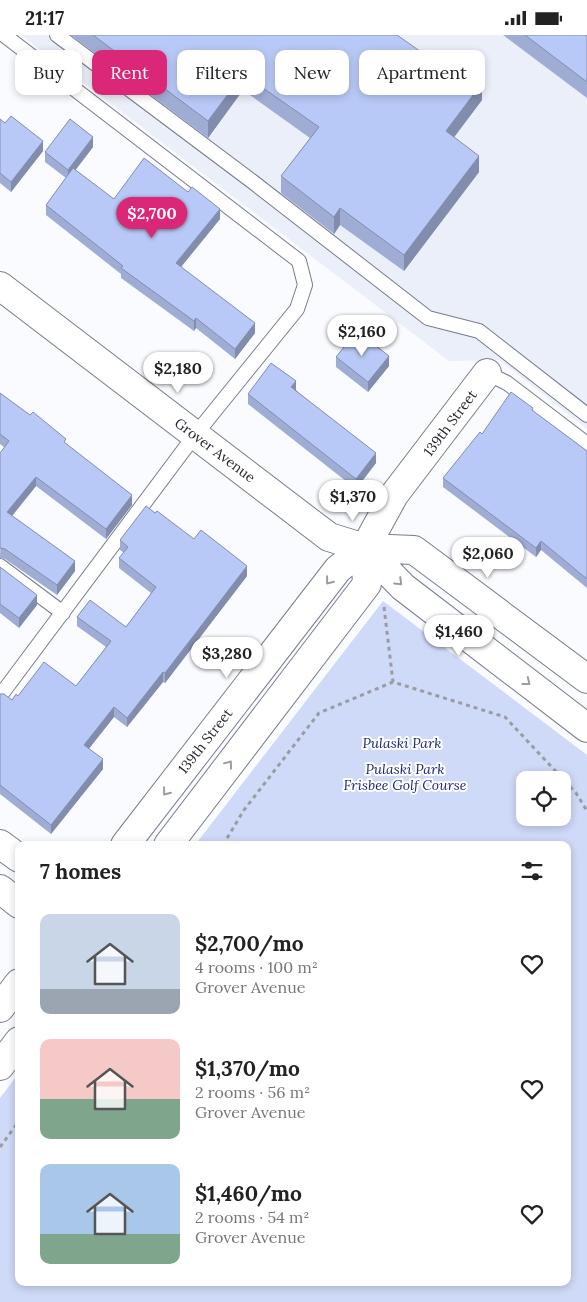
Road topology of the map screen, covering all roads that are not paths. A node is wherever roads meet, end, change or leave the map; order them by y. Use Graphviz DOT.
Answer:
graph roads {
  1 [pos="4,35"];
  2 [pos="57,35"];
  3 [pos="0,286"];
  4 [pos="487,373"];
  5 [pos="587,415"];
  6 [pos="196,435"];
  7 [pos="587,444"];
  8 [pos="365,548"];
  9 [pos="0,566"];
  10 [pos="63,613"];
  11 [pos="587,679"];
  12 [pos="0,696"];
  13 [pos="587,728"];
  14 [pos="128,841"];
  15 [pos="171,841"];
  16 [pos="0,844"];
  17 [pos="15,855"];
  18 [pos="0,889"];
  19 [pos="15,900"];
  20 [pos="15,988"];
  21 [pos="0,1008"];
  22 [pos="15,1046"];
  23 [pos="0,1066"];
  1 -- 6 [label="lane"];
  2 -- 5 [label="lane"];
  3 -- 6 [label="street, Grover Avenue"];
  4 -- 7 [label="lane"];
  4 -- 8 [label="street, 139th Street"];
  6 -- 8 [label="street, Grover Avenue"];
  6 -- 10 [label="lane"];
  8 -- 11 [label="street, Grover Avenue"];
  8 -- 13 [label="street, Grover Avenue, one-way"];
  8 -- 14 [label="street, 139th Street, one-way"];
  15 -- 8 [label="street, one-way"];
  9 -- 10 [label="lane"];
  10 -- 12 [label="lane"];
  16 -- 17 [label="street"];
  18 -- 19 [label="street"];
  20 -- 21 [label="street"];
  22 -- 23 [label="street"];
}
